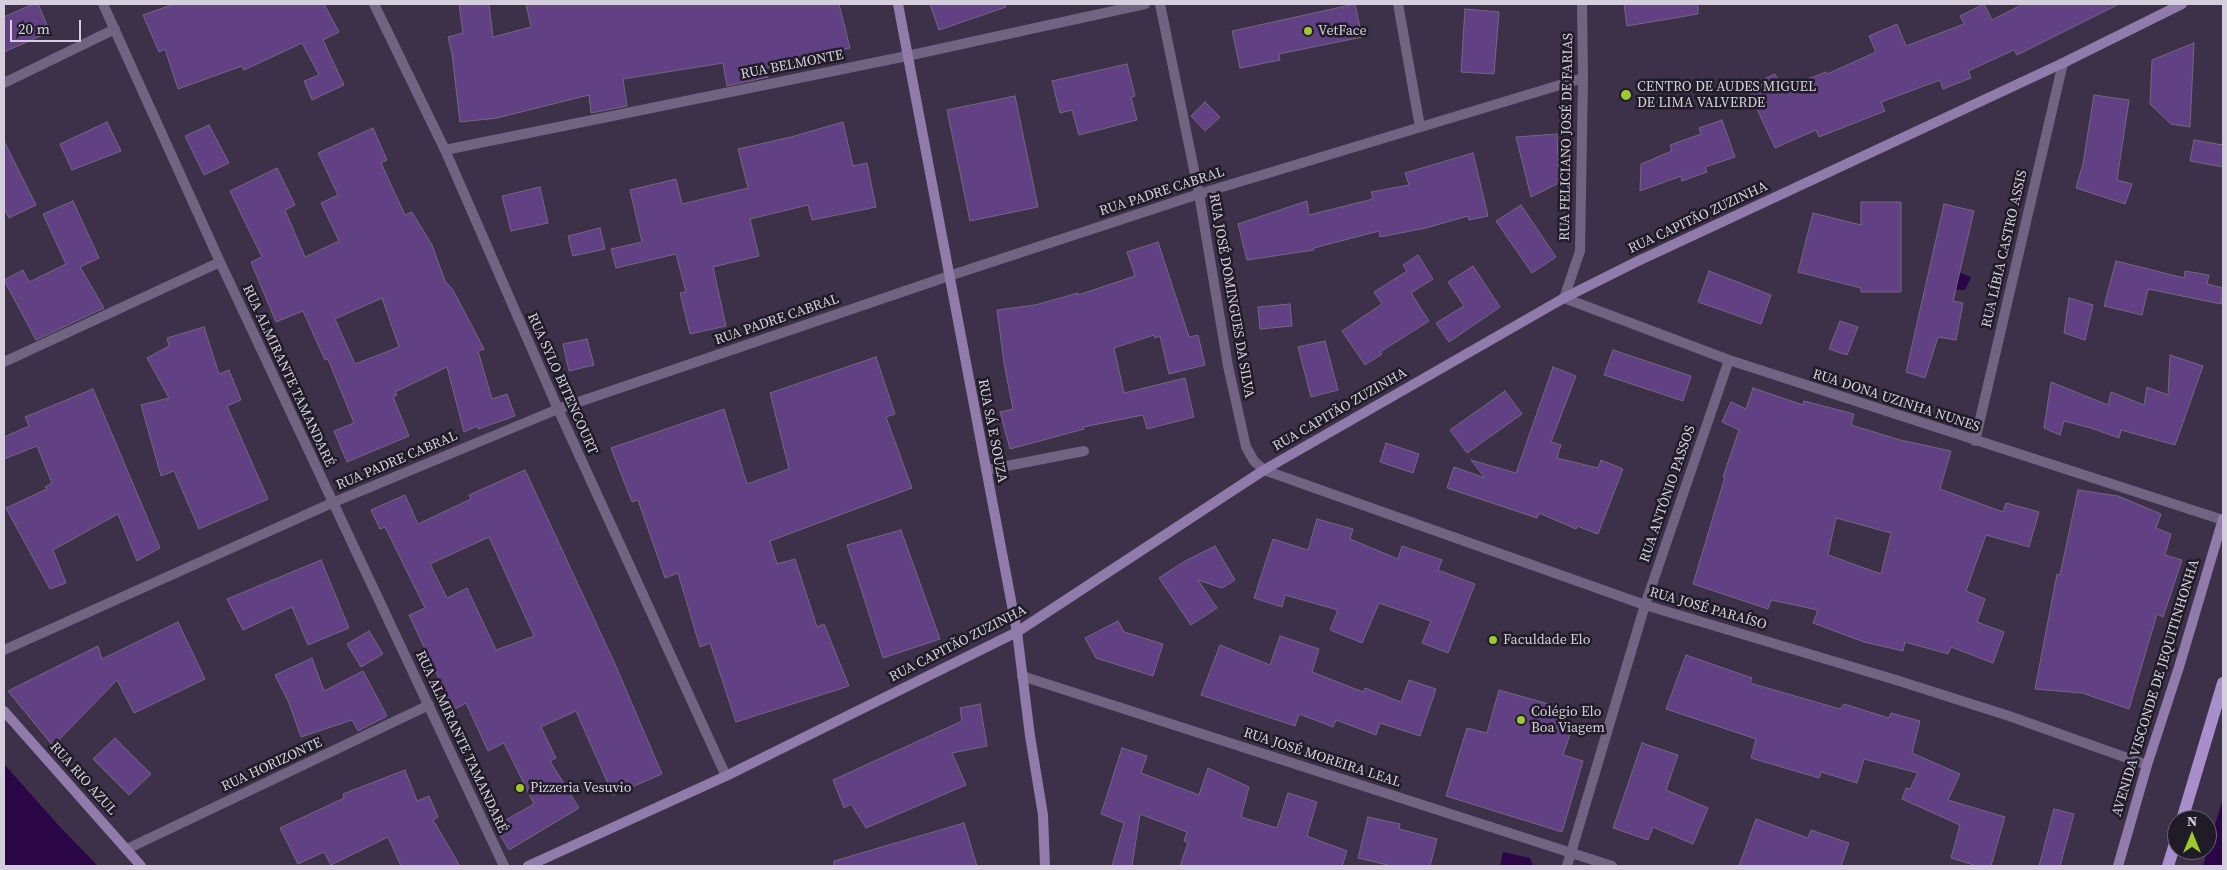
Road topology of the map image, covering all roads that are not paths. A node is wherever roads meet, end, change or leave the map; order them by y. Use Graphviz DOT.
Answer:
graph roads {
  1 [pos="103,4"];
  2 [pos="374,4"];
  3 [pos="898,4"];
  4 [pos="1145,4"];
  5 [pos="1160,4"];
  6 [pos="1398,4"];
  7 [pos="1582,4"];
  8 [pos="2182,4"];
  9 [pos="115,30"];
  10 [pos="907,56"];
  11 [pos="2063,62"];
  12 [pos="1583,78"];
  13 [pos="4,84"];
  14 [pos="1420,127"];
  15 [pos="445,150"];
  16 [pos="1199,194"];
  17 [pos="220,262"];
  18 [pos="949,276"];
  19 [pos="1564,298"];
  20 [pos="1729,360"];
  21 [pos="4,362"];
  22 [pos="558,409"];
  23 [pos="1975,441"];
  24 [pos="1084,450"];
  25 [pos="986,470"];
  26 [pos="1264,470"];
  27 [pos="332,503"];
  28 [pos="2223,520"];
  29 [pos="1645,605"];
  30 [pos="1017,632"];
  31 [pos="4,650"];
  32 [pos="1022,676"];
  33 [pos="2223,683"];
  34 [pos="429,705"];
  35 [pos="4,712"];
  36 [pos="2147,765"];
  37 [pos="726,776"];
  38 [pos="2185,810"];
  39 [pos="127,849"];
  40 [pos="1571,852"];
  41 [pos="141,866"];
  42 [pos="504,866"];
  43 [pos="528,866"];
  44 [pos="1045,866"];
  45 [pos="1567,866"];
  46 [pos="1612,866"];
  47 [pos="2118,866"];
  1 -- 9 [label="street, RUA ALMIRANTE TAMANDARÉ"];
  2 -- 15 [label="street, RUA SYLO BITENCOURT"];
  3 -- 10 [label="main road, RUA SÁ E SOUZA"];
  4 -- 10 [label="street, RUA BELMONTE"];
  5 -- 16 [label="street, RUA JOSÉ DOMINGUES DA SILVA"];
  6 -- 14 [label="street"];
  7 -- 12 [label="street, RUA FELICIANO JOSÉ DE FARIAS"];
  8 -- 11 [label="main road, RUA CAPITÃO ZUZINHA"];
  9 -- 13 [label="street"];
  9 -- 17 [label="street, RUA ALMIRANTE TAMANDARÉ"];
  10 -- 15 [label="street, RUA BELMONTE"];
  10 -- 18 [label="main road, RUA SÁ E SOUZA"];
  11 -- 19 [label="main road, RUA CAPITÃO ZUZINHA"];
  11 -- 23 [label="street, RUA LÍBIA CASTRO ASSIS"];
  12 -- 14 [label="street, RUA PADRE CABRAL"];
  12 -- 19 [label="street, RUA FELICIANO JOSÉ DE FARIAS"];
  14 -- 16 [label="street, RUA PADRE CABRAL"];
  15 -- 22 [label="street, RUA SYLO BITENCOURT"];
  16 -- 18 [label="street, RUA PADRE CABRAL"];
  16 -- 26 [label="street, RUA JOSÉ DOMINGUES DA SILVA"];
  17 -- 21 [label="street"];
  17 -- 27 [label="street, RUA ALMIRANTE TAMANDARÉ"];
  18 -- 22 [label="street, RUA PADRE CABRAL"];
  18 -- 25 [label="main road, RUA SÁ E SOUZA"];
  19 -- 20 [label="street, RUA DONA UZINHA NUNES"];
  19 -- 26 [label="main road, RUA CAPITÃO ZUZINHA"];
  20 -- 23 [label="street, RUA DONA UZINHA NUNES"];
  20 -- 29 [label="street, RUA ANTÔNIO PASSOS"];
  22 -- 27 [label="street, RUA PADRE CABRAL"];
  22 -- 37 [label="street, RUA SYLO BITENCOURT"];
  23 -- 28 [label="street, RUA DONA UZINHA NUNES"];
  24 -- 25 [label="street"];
  25 -- 30 [label="main road, RUA SÁ E SOUZA"];
  26 -- 29 [label="street, RUA JOSÉ PARAÍSO"];
  26 -- 30 [label="main road, RUA CAPITÃO ZUZINHA"];
  27 -- 31 [label="street, RUA PADRE CABRAL"];
  27 -- 34 [label="street, RUA ALMIRANTE TAMANDARÉ"];
  28 -- 36 [label="main road, AVENIDA VISCONDE DE JEQUITINHONHA"];
  29 -- 36 [label="street, RUA JOSÉ PARAÍSO"];
  29 -- 40 [label="street, RUA ANTÔNIO PASSOS"];
  30 -- 32 [label="main road, RUA SÁ E SOUZA"];
  30 -- 37 [label="main road, RUA CAPITÃO ZUZINHA"];
  32 -- 40 [label="street, RUA JOSÉ MOREIRA LEAL"];
  32 -- 44 [label="main road, RUA SÁ E SOUZA"];
  33 -- 38 [label="main road"];
  34 -- 39 [label="street, RUA HORIZONTE"];
  34 -- 42 [label="street, RUA ALMIRANTE TAMANDARÉ"];
  35 -- 39 [label="main road, RUA RIO AZUL"];
  36 -- 47 [label="main road, AVENIDA VISCONDE DE JEQUITINHONHA"];
  37 -- 43 [label="main road, RUA CAPITÃO ZUZINHA"];
  39 -- 41 [label="main road, RUA RIO AZUL"];
  40 -- 45 [label="street, RUA ANTÔNIO PASSOS"];
  40 -- 46 [label="street, RUA JOSÉ MOREIRA LEAL"];
}
